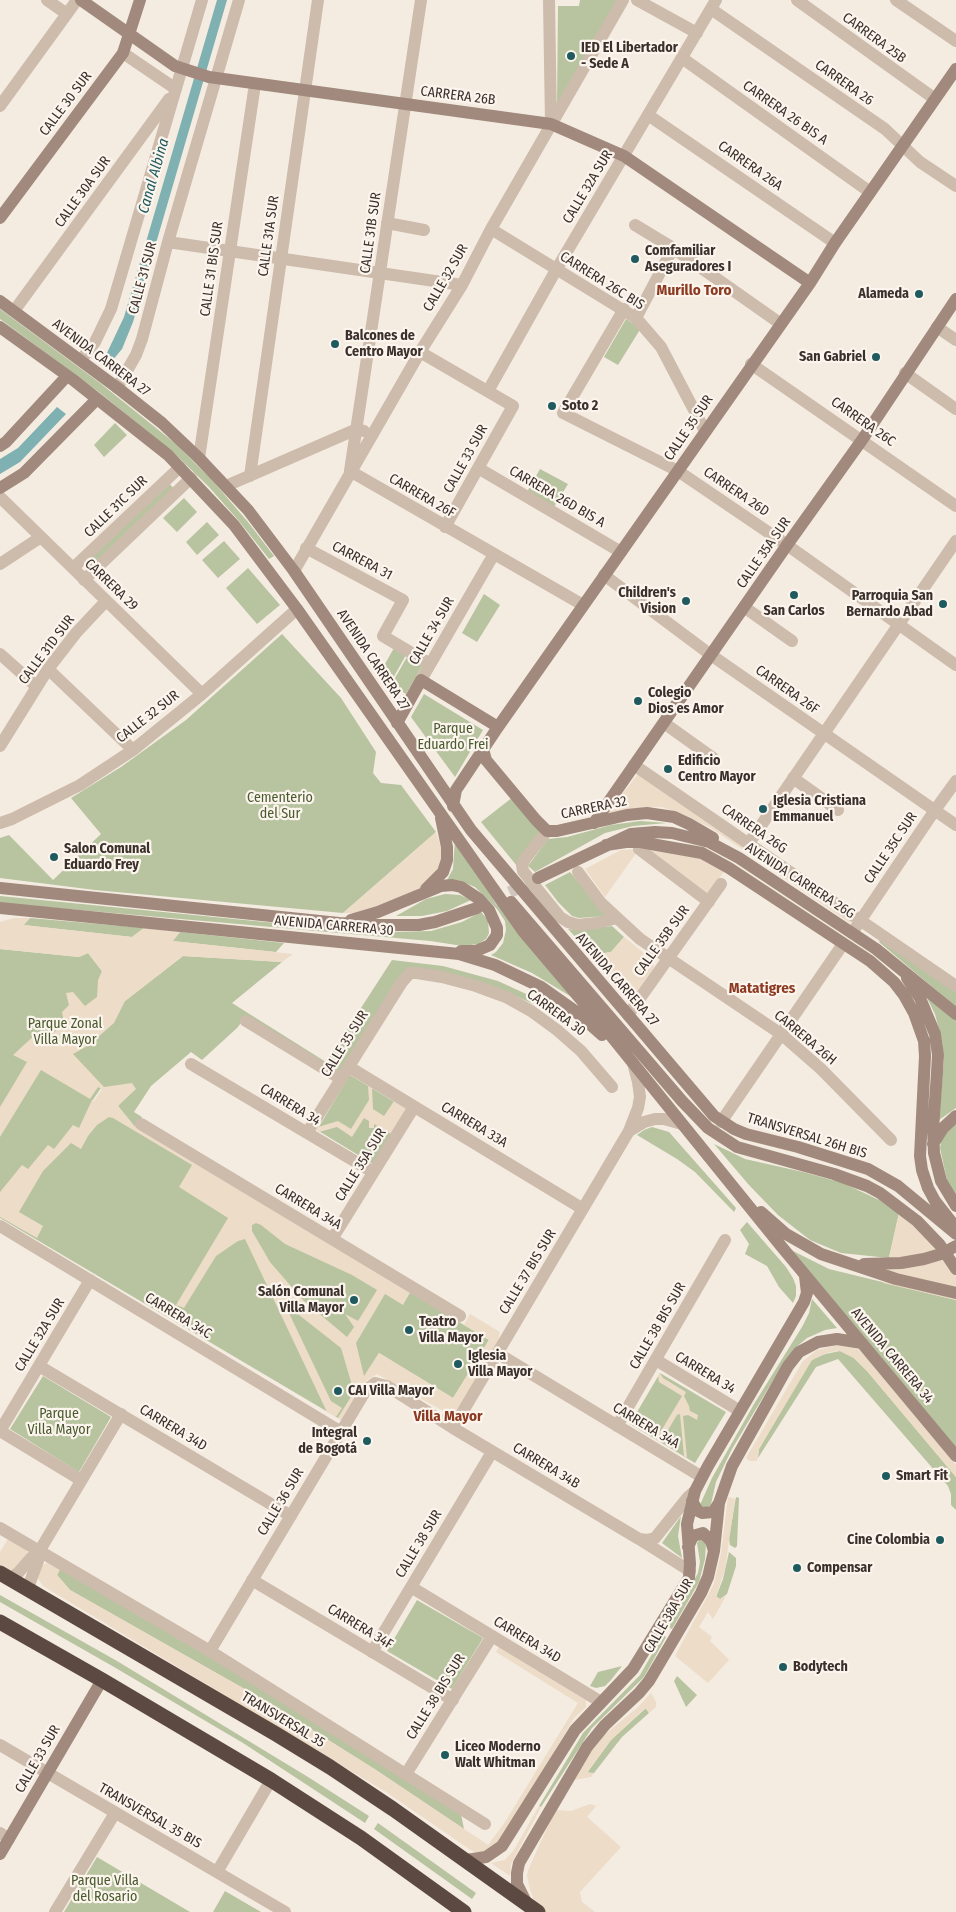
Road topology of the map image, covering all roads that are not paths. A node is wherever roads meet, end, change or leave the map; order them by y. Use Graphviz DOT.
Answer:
graph roads {
  1 [pos="46,0"];
  2 [pos="79,0"];
  3 [pos="140,0"];
  4 [pos="202,0"];
  5 [pos="239,0"];
  6 [pos="318,0"];
  7 [pos="421,0"];
  8 [pos="549,0"];
  9 [pos="624,0"];
  10 [pos="637,0"];
  11 [pos="797,0"];
  12 [pos="896,0"];
  13 [pos="714,4"];
  14 [pos="67,14"];
  15 [pos="697,33"];
  16 [pos="130,35"];
  17 [pos="956,41"];
  18 [pos="123,53"];
  19 [pos="682,58"];
  20 [pos="956,69"];
  21 [pos="187,71"];
  22 [pos="213,78"];
  23 [pos="255,84"];
  24 [pos="176,90"];
  25 [pos="305,90"];
  26 [pos="935,99"];
  27 [pos="405,105"];
  28 [pos="0,106"];
  29 [pos="648,115"];
  30 [pos="552,124"];
  31 [pos="903,146"];
  32 [pos="624,156"];
  33 [pos="956,186"];
  34 [pos="870,192"];
  35 [pos="0,218"];
  36 [pos="388,223"];
  37 [pos="635,225"];
  38 [pos="491,229"];
  39 [pos="424,230"];
  40 [pos="168,242"];
  41 [pos="835,243"];
  42 [pos="673,248"];
  43 [pos="229,251"];
  44 [pos="281,258"];
  45 [pos="556,270"];
  46 [pos="380,273"];
  47 [pos="810,283"];
  48 [pos="462,285"];
  49 [pos="956,299"];
  50 [pos="0,301"];
  51 [pos="624,309"];
  52 [pos="14,311"];
  53 [pos="636,318"];
  54 [pos="780,324"];
  55 [pos="0,327"];
  56 [pos="937,327"];
  57 [pos="956,340"];
  58 [pos="420,352"];
  59 [pos="81,360"];
  60 [pos="751,364"];
  61 [pos="905,373"];
  62 [pos="67,376"];
  63 [pos="117,388"];
  64 [pos="488,391"];
  65 [pos="97,399"];
  66 [pos="956,409"];
  67 [pos="357,429"];
  68 [pos="705,431"];
  69 [pos="374,433"];
  70 [pos="862,440"];
  71 [pos="0,446"];
  72 [pos="199,458"];
  73 [pos="180,467"];
  74 [pos="478,468"];
  75 [pos="350,471"];
  76 [pos="678,472"];
  77 [pos="250,476"];
  78 [pos="191,478"];
  79 [pos="226,486"];
  80 [pos="0,488"];
  81 [pos="0,497"];
  82 [pos="956,506"];
  83 [pos="446,527"];
  84 [pos="41,537"];
  85 [pos="956,541"];
  86 [pos="787,545"];
  87 [pos="306,548"];
  88 [pos="621,552"];
  89 [pos="494,554"];
  90 [pos="0,564"];
  91 [pos="73,568"];
  92 [pos="294,571"];
  93 [pos="604,575"];
  94 [pos="84,580"];
  95 [pos="106,601"];
  96 [pos="583,605"];
  97 [pos="744,606"];
  98 [pos="297,609"];
  99 [pos="898,625"];
  100 [pos="792,642"];
  101 [pos="0,654"];
  102 [pos="711,655"];
  103 [pos="430,664"];
  104 [pos="956,665"];
  105 [pos="48,669"];
  106 [pos="421,680"];
  107 [pos="37,687"];
  108 [pos="202,694"];
  109 [pos="397,723"];
  110 [pos="664,723"];
  111 [pos="498,727"];
  112 [pos="824,734"];
  113 [pos="0,746"];
  114 [pos="483,749"];
  115 [pos="133,750"];
  116 [pos="713,758"];
  117 [pos="634,765"];
  118 [pos="793,778"];
  119 [pos="956,781"];
  120 [pos="453,806"];
  121 [pos="838,810"];
  122 [pos="935,810"];
  123 [pos="438,811"];
  124 [pos="0,823"];
  125 [pos="594,823"];
  126 [pos="956,825"];
  127 [pos="547,831"];
  128 [pos="749,843"];
  129 [pos="606,845"];
  130 [pos="640,849"];
  131 [pos="467,851"];
  132 [pos="739,858"];
  133 [pos="578,872"];
  134 [pos="538,878"];
  135 [pos="721,884"];
  136 [pos="0,888"];
  137 [pos="420,894"];
  138 [pos="709,902"];
  139 [pos="477,908"];
  140 [pos="1,909"];
  141 [pos="617,918"];
  142 [pos="861,920"];
  143 [pos="340,923"];
  144 [pos="852,933"];
  145 [pos="844,944"];
  146 [pos="442,951"];
  147 [pos="668,959"];
  148 [pos="897,965"];
  149 [pos="410,973"];
  150 [pos="956,986"];
  151 [pos="956,1014"];
  152 [pos="628,1015"];
  153 [pos="246,1021"];
  154 [pos="781,1034"];
  155 [pos="633,1063"];
  156 [pos="191,1064"];
  157 [pos="349,1067"];
  158 [pos="341,1079"];
  159 [pos="612,1087"];
  160 [pos="414,1107"];
  161 [pos="956,1116"];
  162 [pos="721,1122"];
  163 [pos="141,1124"];
  164 [pos="682,1124"];
  165 [pos="629,1131"];
  166 [pos="307,1133"];
  167 [pos="891,1140"];
  168 [pos="933,1144"];
  169 [pos="374,1172"];
  170 [pos="723,1176"];
  171 [pos="956,1206"];
  172 [pos="583,1209"];
  173 [pos="0,1226"];
  174 [pos="956,1228"];
  175 [pos="956,1234"];
  176 [pos="332,1239"];
  177 [pos="725,1240"];
  178 [pos="956,1246"];
  179 [pos="866,1267"];
  180 [pos="956,1269"];
  181 [pos="805,1276"];
  182 [pos="90,1280"];
  183 [pos="956,1293"];
  184 [pos="460,1316"];
  185 [pos="862,1343"];
  186 [pos="498,1353"];
  187 [pos="656,1360"];
  188 [pos="39,1366"];
  189 [pos="387,1386"];
  190 [pos="740,1411"];
  191 [pos="121,1414"];
  192 [pos="617,1426"];
  193 [pos="453,1428"];
  194 [pos="0,1431"];
  195 [pos="341,1432"];
  196 [pos="492,1452"];
  197 [pos="956,1456"];
  198 [pos="702,1477"];
  199 [pos="81,1480"];
  200 [pos="694,1496"];
  201 [pos="719,1503"];
  202 [pos="290,1516"];
  203 [pos="0,1528"];
  204 [pos="639,1538"];
  205 [pos="688,1547"];
  206 [pos="40,1550"];
  207 [pos="714,1551"];
  208 [pos="690,1572"];
  209 [pos="5,1575"];
  210 [pos="252,1580"];
  211 [pos="411,1587"];
  212 [pos="30,1589"];
  213 [pos="0,1622"];
  214 [pos="492,1636"];
  215 [pos="210,1651"];
  216 [pos="372,1652"];
  217 [pos="102,1680"];
  218 [pos="453,1700"];
  219 [pos="601,1702"];
  220 [pos="0,1745"];
  221 [pos="47,1773"];
  222 [pos="406,1774"];
  223 [pos="271,1780"];
  224 [pos="115,1813"];
  225 [pos="484,1824"];
  226 [pos="4,1836"];
  227 [pos="0,1854"];
  228 [pos="466,1860"];
  229 [pos="217,1872"];
  230 [pos="532,1908"];
  231 [pos="457,1910"];
  232 [pos="54,1912"];
  233 [pos="285,1912"];
  1 -- 14 [label="street"];
  2 -- 14 [label="street"];
  2 -- 16 [label="main road, CARRERA 26B"];
  3 -- 16 [label="main road, CALLE 30 SUR"];
  4 -- 21 [label="street, CALLE 31 SUR"];
  5 -- 22 [label="street, CALLE 31 SUR"];
  6 -- 25 [label="street, CALLE 31A SUR"];
  7 -- 27 [label="street, CALLE 31B SUR"];
  8 -- 30 [label="street"];
  9 -- 30 [label="street, CALLE 32 SUR"];
  10 -- 15 [label="street"];
  11 -- 26 [label="street, CARRERA 25B"];
  12 -- 17 [label="street"];
  13 -- 15 [label="street, CALLE 32A SUR"];
  13 -- 31 [label="street, CARRERA 26"];
  14 -- 28 [label="street"];
  15 -- 19 [label="street, CALLE 32A SUR"];
  16 -- 18 [label="main road, CALLE 30 SUR"];
  16 -- 21 [label="main road, CARRERA 26B"];
  18 -- 24 [label="street"];
  18 -- 35 [label="main road, CALLE 30 SUR"];
  19 -- 29 [label="street, CALLE 32A SUR"];
  19 -- 34 [label="street, CARRERA 26 BIS A"];
  20 -- 26 [label="main road, CALLE 35 SUR"];
  21 -- 22 [label="main road, CARRERA 26B"];
  21 -- 24 [label="street, CALLE 31 SUR"];
  22 -- 23 [label="main road, CARRERA 26B"];
  22 -- 40 [label="street, CALLE 31 SUR"];
  23 -- 25 [label="main road, CARRERA 26B"];
  23 -- 43 [label="street, CALLE 31 BIS SUR"];
  24 -- 52 [label="street, CALLE 30A SUR"];
  24 -- 59 [label="street, CALLE 31 SUR"];
  25 -- 27 [label="main road, CARRERA 26B"];
  25 -- 44 [label="street, CALLE 31A SUR"];
  26 -- 31 [label="main road, CALLE 35 SUR"];
  27 -- 30 [label="main road, CARRERA 26B"];
  27 -- 36 [label="street, CALLE 31B SUR"];
  29 -- 32 [label="street, CALLE 32A SUR"];
  29 -- 41 [label="street, CARRERA 26A"];
  30 -- 32 [label="main road, CARRERA 26B"];
  30 -- 38 [label="street, CALLE 32 SUR"];
  31 -- 33 [label="street, CARRERA 26"];
  31 -- 34 [label="main road, CALLE 35 SUR"];
  32 -- 45 [label="street, CALLE 32A SUR"];
  32 -- 47 [label="main road, CARRERA 26B"];
  34 -- 41 [label="main road, CALLE 35 SUR"];
  36 -- 39 [label="street"];
  36 -- 46 [label="street, CALLE 31B SUR"];
  37 -- 42 [label="street"];
  38 -- 45 [label="street, CARRERA 26C BIS"];
  38 -- 48 [label="street, CALLE 32 SUR"];
  40 -- 43 [label="street"];
  40 -- 63 [label="street, CALLE 31 SUR"];
  41 -- 47 [label="main road, CALLE 35 SUR"];
  42 -- 53 [label="street"];
  42 -- 54 [label="street"];
  43 -- 44 [label="street"];
  43 -- 72 [label="street, CALLE 31 BIS SUR"];
  44 -- 46 [label="street"];
  44 -- 77 [label="street, CALLE 31A SUR"];
  45 -- 51 [label="street, CARRERA 26C BIS"];
  45 -- 64 [label="street, CALLE 32A SUR"];
  46 -- 48 [label="street"];
  46 -- 67 [label="street, CALLE 31B SUR"];
  47 -- 54 [label="main road, CALLE 35 SUR"];
  48 -- 58 [label="street, CALLE 32 SUR"];
  49 -- 56 [label="main road, CALLE 35A SUR"];
  50 -- 52 [label="main road, AVENIDA CARRERA 27"];
  51 -- 53 [label="street, CARRERA 26C BIS"];
  51 -- 76 [label="street, CARRERA 26D"];
  52 -- 59 [label="main road, AVENIDA CARRERA 27"];
  53 -- 68 [label="street, CARRERA 26C BIS"];
  54 -- 60 [label="main road, CALLE 35 SUR"];
  55 -- 62 [label="main road, AVENIDA CARRERA 27"];
  56 -- 57 [label="street"];
  56 -- 61 [label="main road, CALLE 35A SUR"];
  58 -- 64 [label="street"];
  58 -- 69 [label="street, CALLE 32 SUR"];
  59 -- 63 [label="main road, AVENIDA CARRERA 27"];
  60 -- 68 [label="main road, CALLE 35 SUR"];
  60 -- 70 [label="street, CARRERA 26C"];
  61 -- 66 [label="street"];
  61 -- 70 [label="main road, CALLE 35A SUR"];
  62 -- 65 [label="main road, AVENIDA CARRERA 27"];
  62 -- 71 [label="main road"];
  63 -- 72 [label="main road, AVENIDA CARRERA 27"];
  64 -- 74 [label="street, CALLE 33 SUR"];
  65 -- 73 [label="main road, AVENIDA CARRERA 27"];
  65 -- 80 [label="main road"];
  67 -- 69 [label="street"];
  67 -- 75 [label="street, CALLE 31B SUR"];
  67 -- 77 [label="street"];
  68 -- 76 [label="main road, CALLE 35 SUR"];
  69 -- 75 [label="street, CALLE 32 SUR"];
  70 -- 82 [label="street, CARRERA 26C"];
  70 -- 86 [label="main road, CALLE 35A SUR"];
  72 -- 79 [label="main road, AVENIDA CARRERA 27"];
  73 -- 78 [label="main road, AVENIDA CARRERA 27"];
  73 -- 91 [label="street, CALLE 31C SUR"];
  74 -- 83 [label="street, CALLE 33 SUR"];
  74 -- 88 [label="street, CARRERA 26D BIS A"];
  75 -- 83 [label="street, CARRERA 26F"];
  75 -- 87 [label="street, CALLE 32 SUR"];
  76 -- 86 [label="street, CARRERA 26D"];
  76 -- 88 [label="main road, CALLE 35 SUR"];
  77 -- 79 [label="street"];
  78 -- 94 [label="street"];
  78 -- 98 [label="main road, AVENIDA CARRERA 27"];
  79 -- 92 [label="main road, AVENIDA CARRERA 27"];
  81 -- 84 [label="street, CARRERA 29"];
  83 -- 89 [label="street, CARRERA 26F"];
  84 -- 90 [label="street"];
  84 -- 91 [label="street, CARRERA 29"];
  85 -- 99 [label="street"];
  86 -- 97 [label="main road, CALLE 35A SUR"];
  86 -- 99 [label="street, CARRERA 26D"];
  87 -- 92 [label="street, CALLE 32 SUR"];
  87 -- 103 [label="street, CARRERA 31"];
  88 -- 93 [label="main road, CALLE 35 SUR"];
  89 -- 96 [label="street, CARRERA 26F"];
  89 -- 103 [label="street, CALLE 34 SUR"];
  91 -- 94 [label="street, CARRERA 29"];
  92 -- 109 [label="main road, AVENIDA CARRERA 27"];
  93 -- 96 [label="main road, CALLE 35 SUR"];
  93 -- 102 [label="street, CARRERA 26F"];
  94 -- 95 [label="street, CARRERA 29"];
  95 -- 105 [label="street, CALLE 31D SUR"];
  95 -- 108 [label="street, CARRERA 29"];
  96 -- 111 [label="main road, CALLE 35 SUR"];
  97 -- 100 [label="street"];
  97 -- 102 [label="main road, CALLE 35A SUR"];
  98 -- 108 [label="street, CALLE 32 SUR"];
  98 -- 123 [label="main road, AVENIDA CARRERA 27"];
  99 -- 104 [label="street, CARRERA 26D"];
  99 -- 112 [label="street"];
  101 -- 107 [label="street"];
  102 -- 110 [label="main road, CALLE 35A SUR"];
  102 -- 112 [label="street, CARRERA 26F"];
  103 -- 106 [label="street, CALLE 34 SUR"];
  105 -- 107 [label="street, CALLE 31D SUR"];
  105 -- 115 [label="street"];
  106 -- 109 [label="main road, CALLE 34 SUR"];
  106 -- 111 [label="main road"];
  107 -- 113 [label="street, CALLE 31D SUR"];
  108 -- 115 [label="street, CALLE 32 SUR"];
  109 -- 120 [label="main road, AVENIDA CARRERA 27"];
  110 -- 116 [label="street"];
  110 -- 117 [label="main road, CALLE 35A SUR"];
  111 -- 114 [label="main road, CALLE 35 SUR"];
  112 -- 118 [label="street"];
  112 -- 122 [label="street, CARRERA 26F"];
  114 -- 120 [label="main road, CALLE 35 SUR"];
  114 -- 127 [label="main road, CARRERA 32"];
  115 -- 124 [label="street, CALLE 32 SUR"];
  117 -- 125 [label="main road, CALLE 35A SUR"];
  117 -- 128 [label="street, CARRERA 26G"];
  118 -- 121 [label="street"];
  118 -- 128 [label="street"];
  119 -- 122 [label="street, CALLE 35C SUR"];
  120 -- 152 [label="main road, AVENIDA CARRERA 27"];
  122 -- 126 [label="street, CARRERA 26F"];
  122 -- 142 [label="street, CALLE 35C SUR"];
  123 -- 131 [label="main road, AVENIDA CARRERA 27"];
  123 -- 137 [label="main road"];
  125 -- 127 [label="main road, CARRERA 32"];
  125 -- 132 [label="main road, CARRERA 32"];
  127 -- 141 [label="street"];
  128 -- 142 [label="street, CARRERA 26G"];
  129 -- 132 [label="main road, AVENIDA CARRERA 26G"];
  129 -- 134 [label="main road, AVENIDA CARRERA 26G"];
  129 -- 145 [label="main road, AVENIDA CARRERA 26G"];
  130 -- 138 [label="street"];
  131 -- 155 [label="main road, AVENIDA CARRERA 27"];
  131 -- 180 [label="main road, AVENIDA CARRERA 27"];
  132 -- 144 [label="main road, AVENIDA CARRERA 26G"];
  133 -- 141 [label="street, CARRERA 26H"];
  135 -- 138 [label="street, CALLE 35B SUR"];
  136 -- 143 [label="main road, AVENIDA CARRERA 30"];
  137 -- 143 [label="main road"];
  137 -- 146 [label="main road"];
  138 -- 147 [label="street, CALLE 35B SUR"];
  139 -- 143 [label="main road, AVENIDA CARRERA 30"];
  140 -- 146 [label="main road, AVENIDA CARRERA 30"];
  141 -- 147 [label="street, CARRERA 26H"];
  142 -- 144 [label="street, CALLE 35C SUR"];
  142 -- 150 [label="street, CARRERA 26G"];
  144 -- 148 [label="main road, AVENIDA CARRERA 26G"];
  145 -- 154 [label="street"];
  145 -- 174 [label="main road, AVENIDA CARRERA 26G"];
  146 -- 155 [label="main road, AVENIDA CARRERA 30"];
  147 -- 152 [label="street, CALLE 35B SUR"];
  147 -- 154 [label="street, CARRERA 26H"];
  148 -- 151 [label="main road, AVENIDA CARRERA 26G"];
  148 -- 168 [label="main road"];
  149 -- 157 [label="street, CALLE 35 SUR"];
  149 -- 159 [label="street, CARRERA 30"];
  152 -- 162 [label="main road, AVENIDA CARRERA 27"];
  153 -- 158 [label="street"];
  154 -- 162 [label="street"];
  154 -- 167 [label="street, CARRERA 26H"];
  155 -- 164 [label="main road, AVENIDA CARRERA 27"];
  155 -- 165 [label="street, CALLE 37 BIS SUR"];
  156 -- 166 [label="street, CARRERA 34"];
  157 -- 158 [label="street, CALLE 35 SUR"];
  157 -- 160 [label="street, CARRERA 33A"];
  158 -- 166 [label="street, CALLE 35 SUR"];
  160 -- 169 [label="street, CALLE 35A SUR"];
  160 -- 172 [label="street, CARRERA 33A"];
  161 -- 168 [label="main road"];
  162 -- 175 [label="main road, TRANSVERSAL 26H BIS"];
  163 -- 176 [label="street, CARRERA 34A"];
  164 -- 165 [label="street"];
  164 -- 170 [label="main road, AVENIDA CARRERA 27"];
  165 -- 172 [label="street, CALLE 37 BIS SUR"];
  166 -- 169 [label="street, CARRERA 34"];
  168 -- 171 [label="main road"];
  169 -- 176 [label="street, CALLE 35A SUR"];
  170 -- 179 [label="main road"];
  170 -- 181 [label="main road, AVENIDA CARRERA 27"];
  172 -- 186 [label="street, CALLE 37 BIS SUR"];
  173 -- 182 [label="street, CARRERA 34C"];
  176 -- 184 [label="street, CARRERA 34A"];
  177 -- 187 [label="street, CALLE 38 BIS SUR"];
  178 -- 179 [label="main road, bridge"];
  179 -- 183 [label="main road"];
  181 -- 185 [label="main road, AVENIDA CARRERA 34"];
  181 -- 190 [label="main road, CALLE 38A SUR"];
  182 -- 188 [label="street, CALLE 32A SUR"];
  182 -- 195 [label="street, CARRERA 34C"];
  185 -- 197 [label="main road, AVENIDA CARRERA 34"];
  185 -- 201 [label="main road, CALLE 38A SUR"];
  186 -- 192 [label="street, CARRERA 34A"];
  186 -- 193 [label="street, CALLE 37 BIS SUR"];
  187 -- 190 [label="street, CARRERA 34"];
  187 -- 192 [label="street, CALLE 38 BIS SUR"];
  188 -- 191 [label="street, CARRERA 34D"];
  188 -- 194 [label="street, CALLE 32A SUR"];
  189 -- 193 [label="street, CARRERA 34B"];
  189 -- 195 [label="street, CALLE 36 SUR"];
  190 -- 198 [label="main road, CALLE 38A SUR"];
  191 -- 199 [label="street"];
  191 -- 202 [label="street, CARRERA 34D"];
  192 -- 198 [label="street, CARRERA 34A"];
  193 -- 196 [label="street, CARRERA 34B"];
  194 -- 199 [label="street"];
  195 -- 202 [label="street, CALLE 36 SUR"];
  196 -- 204 [label="street, CARRERA 34B"];
  196 -- 211 [label="street, CALLE 38 SUR"];
  198 -- 200 [label="main road, CALLE 38A SUR"];
  199 -- 206 [label="street"];
  200 -- 201 [label="main road"];
  200 -- 204 [label="street, CALLE 38A SUR"];
  200 -- 205 [label="main road, CALLE 38A SUR"];
  201 -- 207 [label="main road, CALLE 38A SUR"];
  202 -- 210 [label="street, CALLE 36 SUR"];
  203 -- 206 [label="street, TRANSVERSAL 35"];
  204 -- 208 [label="street, CARRERA 34B"];
  205 -- 207 [label="main road"];
  205 -- 208 [label="main road, CALLE 38A SUR"];
  206 -- 209 [label="street"];
  206 -- 212 [label="street"];
  206 -- 215 [label="street, TRANSVERSAL 35"];
  207 -- 230 [label="main road, CALLE 38A SUR"];
  208 -- 219 [label="main road, CALLE 38A SUR"];
  209 -- 212 [label="highway, TRANSVERSAL 35"];
  210 -- 215 [label="street, CALLE 36 SUR"];
  210 -- 216 [label="street, CARRERA 34F"];
  211 -- 214 [label="street, CARRERA 34D"];
  211 -- 216 [label="street, CALLE 38 SUR"];
  212 -- 228 [label="highway, TRANSVERSAL 35"];
  213 -- 217 [label="highway"];
  214 -- 218 [label="street, CALLE 38 BIS SUR"];
  214 -- 219 [label="street, CARRERA 34D"];
  215 -- 222 [label="street, TRANSVERSAL 35"];
  216 -- 218 [label="street, CARRERA 34F"];
  217 -- 221 [label="main road, CALLE 33 SUR"];
  217 -- 223 [label="highway"];
  218 -- 222 [label="street, CALLE 38 BIS SUR"];
  219 -- 228 [label="main road, CALLE 38A SUR"];
  220 -- 221 [label="street, TRANSVERSAL 35 BIS"];
  221 -- 224 [label="street, TRANSVERSAL 35 BIS"];
  221 -- 226 [label="main road, CALLE 33 SUR"];
  222 -- 225 [label="street, TRANSVERSAL 35"];
  223 -- 229 [label="street"];
  223 -- 231 [label="highway"];
  224 -- 229 [label="street, TRANSVERSAL 35 BIS"];
  224 -- 232 [label="street"];
  226 -- 227 [label="main road, CALLE 33 SUR"];
  228 -- 230 [label="highway, TRANSVERSAL 35"];
  229 -- 233 [label="street, TRANSVERSAL 35 BIS"];
}
